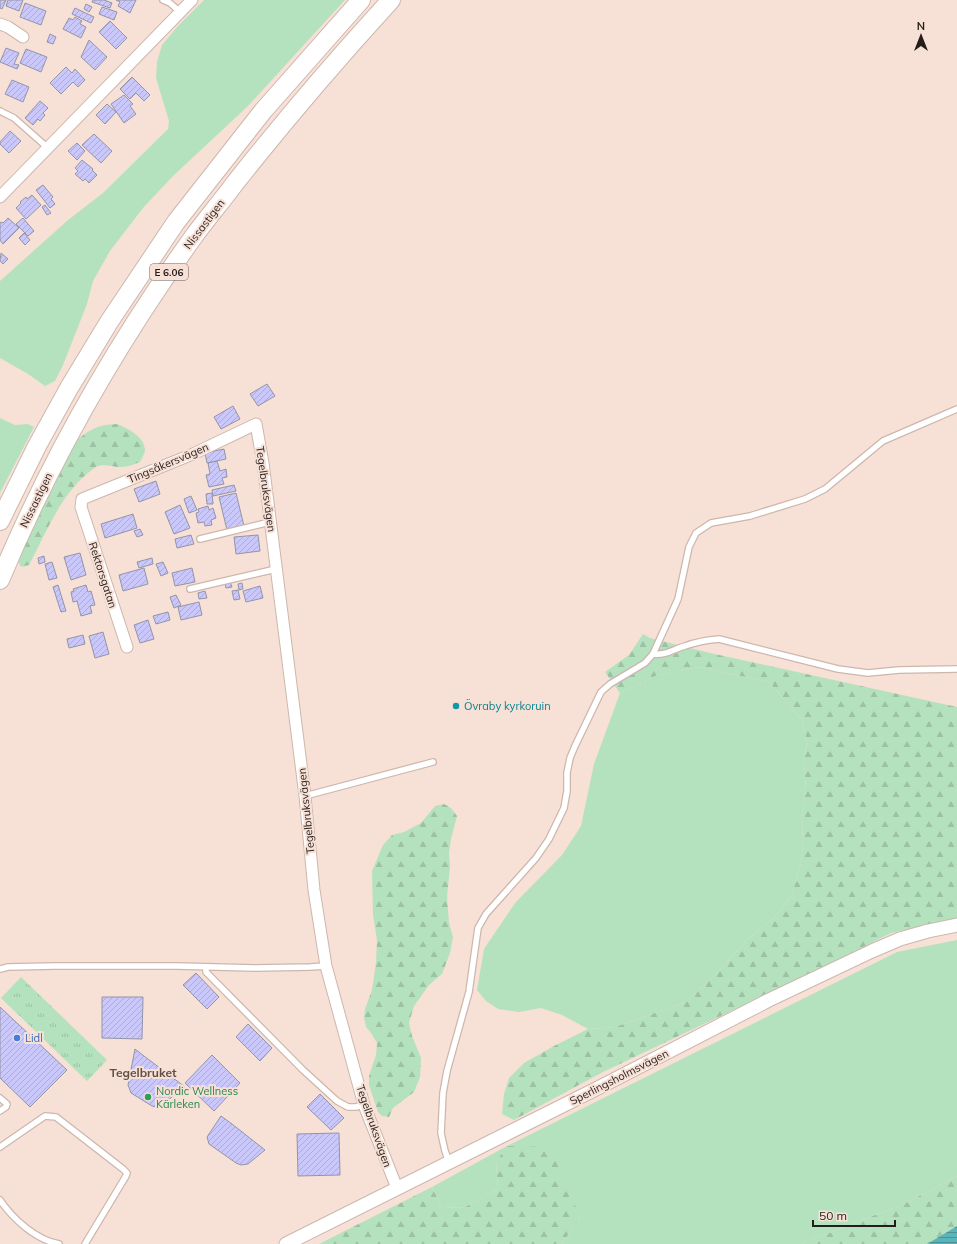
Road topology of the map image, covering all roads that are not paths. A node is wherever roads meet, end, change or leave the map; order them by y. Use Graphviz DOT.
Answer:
graph roads {
  1 [pos="163,0"];
  2 [pos="192,0"];
  3 [pos="361,0"];
  4 [pos="391,0"];
  5 [pos="180,12"];
  6 [pos="0,24"];
  7 [pos="23,37"];
  8 [pos="0,111"];
  9 [pos="48,148"];
  10 [pos="0,197"];
  11 [pos="957,408"];
  12 [pos="256,424"];
  13 [pos="81,503"];
  14 [pos="0,521"];
  15 [pos="270,522"];
  16 [pos="200,539"];
  17 [pos="276,569"];
  18 [pos="0,580"];
  19 [pos="190,589"];
  20 [pos="127,647"];
  21 [pos="653,654"];
  22 [pos="957,669"];
  23 [pos="433,762"];
  24 [pos="304,796"];
  25 [pos="957,925"];
  26 [pos="326,966"];
  27 [pos="206,967"];
  28 [pos="0,969"];
  29 [pos="0,1098"];
  30 [pos="364,1105"];
  31 [pos="0,1111"];
  32 [pos="0,1147"];
  33 [pos="449,1163"];
  34 [pos="397,1188"];
  35 [pos="0,1200"];
  36 [pos="59,1244"];
  37 [pos="85,1244"];
  38 [pos="286,1244"];
  1 -- 5 [label="lane"];
  2 -- 5 [label="street"];
  3 -- 14 [label="highway, Nissastigen / E 6.06"];
  4 -- 18 [label="highway, Nissastigen / E 6.06"];
  5 -- 9 [label="street"];
  6 -- 7 [label="street"];
  8 -- 9 [label="lane"];
  9 -- 10 [label="street"];
  11 -- 21 [label="lane"];
  12 -- 13 [label="street, Tingsåkersvägen"];
  12 -- 15 [label="street, Tegelbruksvägen"];
  13 -- 20 [label="street, Rektorsgatan"];
  15 -- 16 [label="lane"];
  15 -- 17 [label="street, Tegelbruksvägen"];
  17 -- 19 [label="lane"];
  17 -- 24 [label="street, Tegelbruksvägen"];
  21 -- 22 [label="lane"];
  21 -- 33 [label="lane"];
  23 -- 24 [label="lane"];
  24 -- 26 [label="street, Tegelbruksvägen"];
  25 -- 33 [label="street, Sperlingsholmsvägen"];
  26 -- 27 [label="lane"];
  26 -- 30 [label="street, Tegelbruksvägen"];
  27 -- 28 [label="lane"];
  27 -- 30 [label="lane"];
  29 -- 31 [label="lane"];
  30 -- 34 [label="street, Tegelbruksvägen"];
  32 -- 37 [label="lane"];
  33 -- 34 [label="street, Sperlingsholmsvägen"];
  34 -- 38 [label="street, Sperlingsholmsvägen"];
  35 -- 36 [label="lane"];
}
